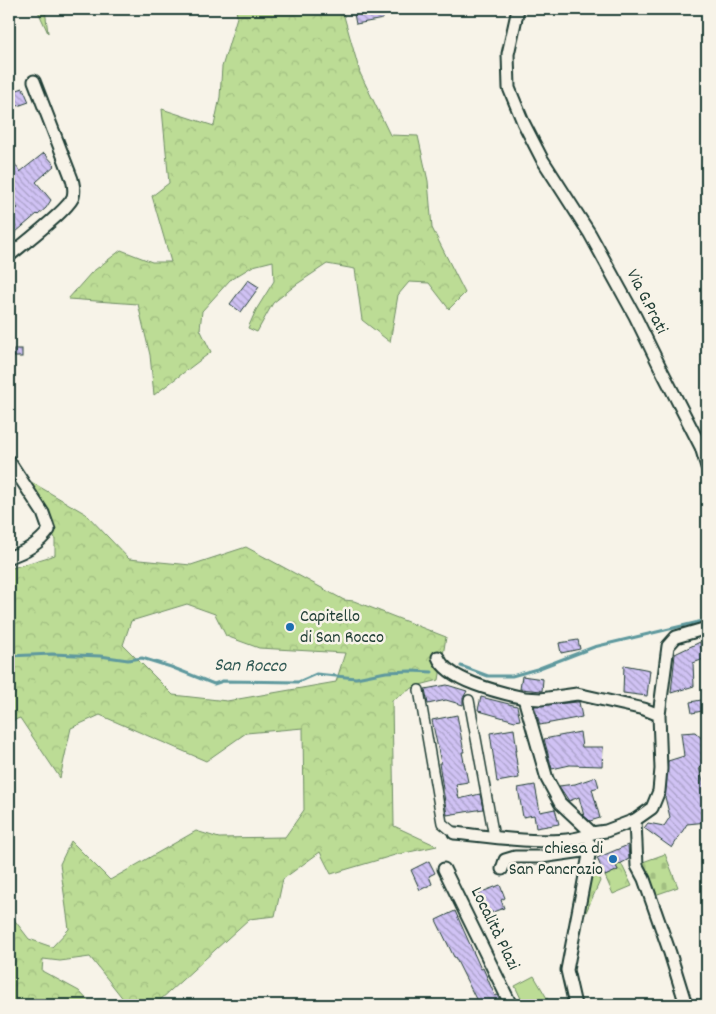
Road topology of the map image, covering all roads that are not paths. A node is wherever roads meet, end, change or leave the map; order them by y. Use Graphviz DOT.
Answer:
graph roads {
  1 [pos="518,9"];
  2 [pos="34,81"];
  3 [pos="9,256"];
  4 [pos="9,461"];
  5 [pos="707,466"];
  6 [pos="9,557"];
  7 [pos="707,628"];
  8 [pos="438,657"];
  9 [pos="419,690"];
  10 [pos="524,698"];
  11 [pos="468,700"];
  12 [pos="659,715"];
  13 [pos="635,820"];
  14 [pos="454,833"];
  15 [pos="592,833"];
  16 [pos="494,837"];
  17 [pos="590,850"];
  18 [pos="444,869"];
  19 [pos="502,869"];
  20 [pos="511,1005"];
  21 [pos="575,1005"];
  22 [pos="686,1005"];
  1 -- 5 [label="street, Via G.Prati"];
  2 -- 3 [label="street"];
  4 -- 6 [label="street"];
  7 -- 12 [label="street"];
  8 -- 10 [label="street"];
  9 -- 14 [label="street"];
  10 -- 12 [label="street"];
  10 -- 15 [label="street"];
  11 -- 16 [label="street"];
  12 -- 13 [label="street"];
  13 -- 15 [label="street"];
  13 -- 22 [label="street"];
  14 -- 16 [label="street"];
  15 -- 16 [label="street"];
  15 -- 17 [label="street"];
  17 -- 19 [label="street"];
  17 -- 21 [label="street"];
  18 -- 20 [label="street, Località Plazi"];
}
